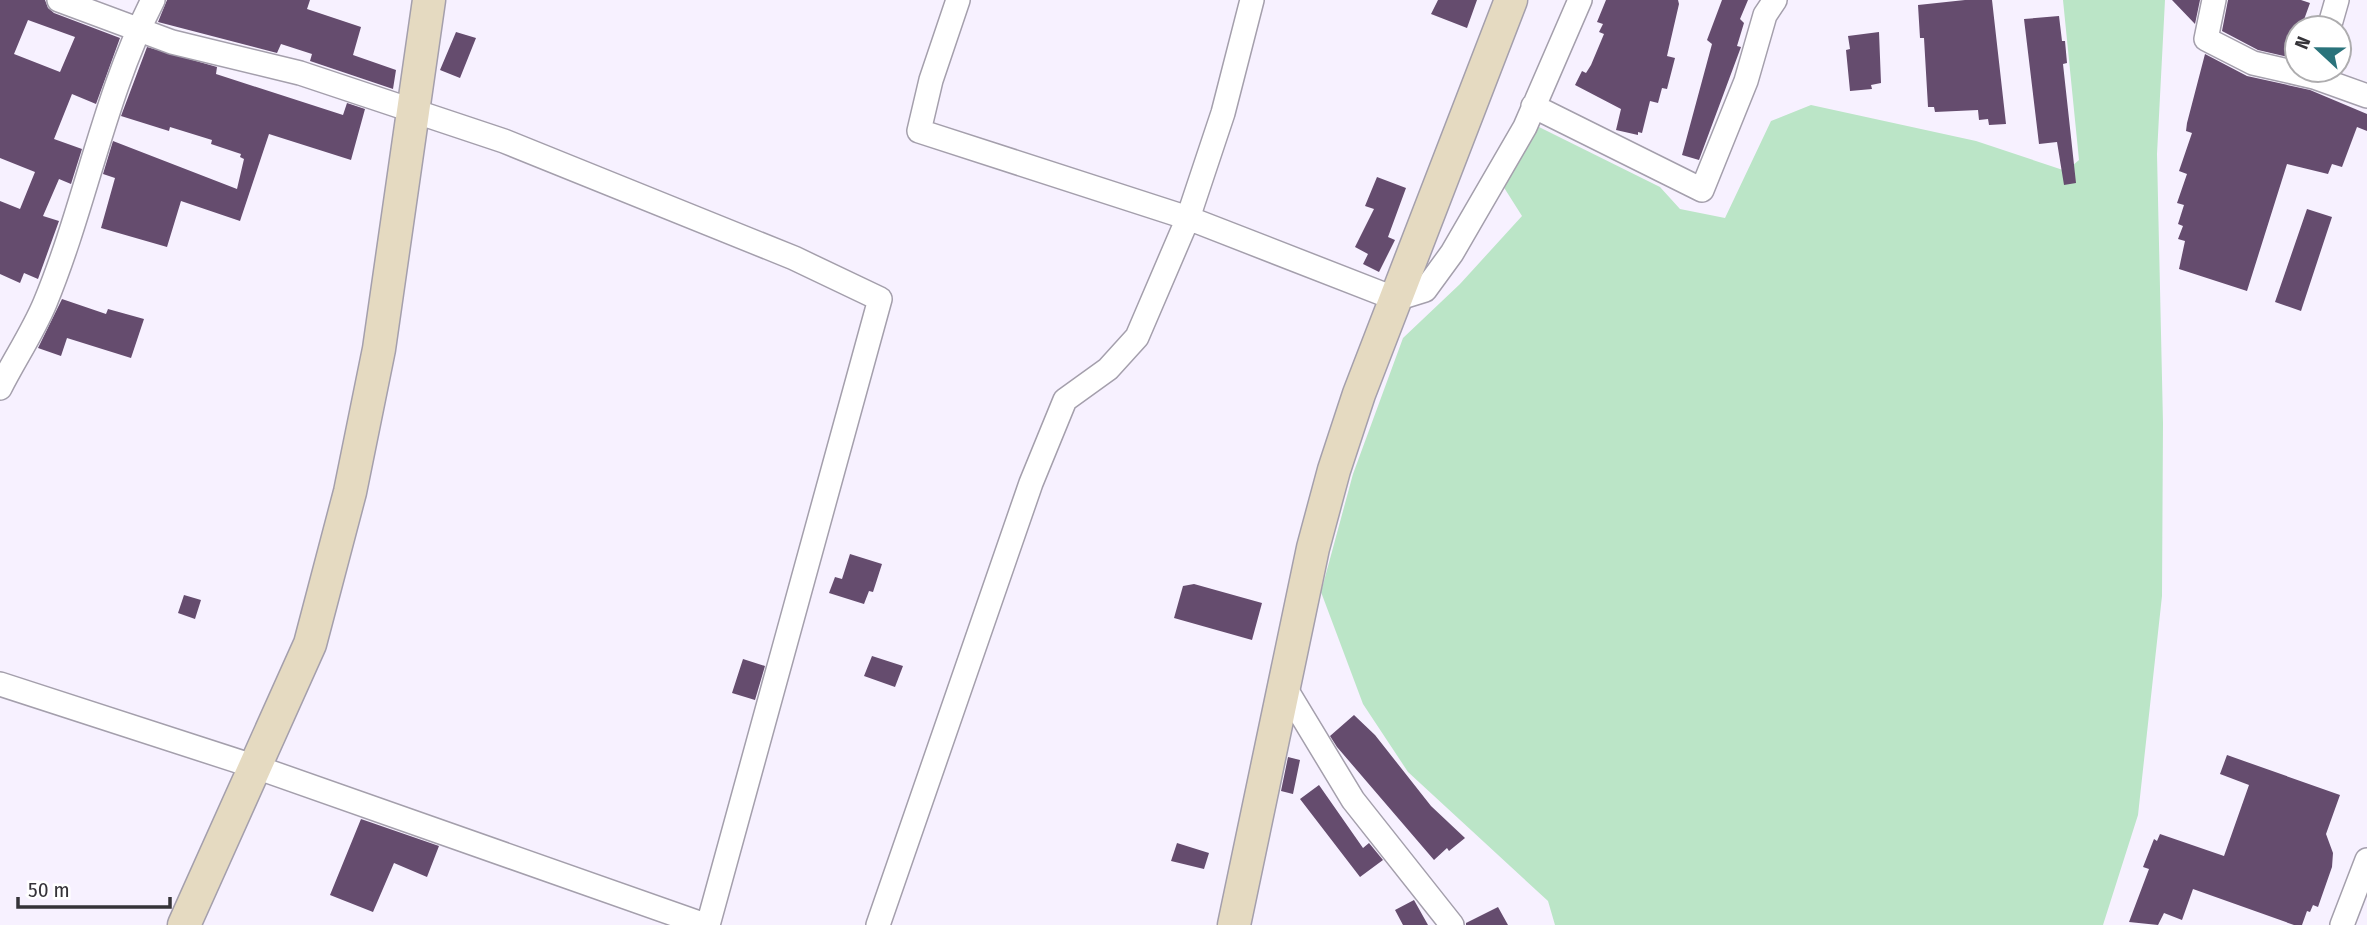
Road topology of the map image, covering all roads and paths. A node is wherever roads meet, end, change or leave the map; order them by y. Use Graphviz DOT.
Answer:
graph roads {
  1 [pos="60,0"];
  2 [pos="153,0"];
  3 [pos="429,0"];
  4 [pos="958,0"];
  5 [pos="1252,0"];
  6 [pos="1511,0"];
  7 [pos="1580,0"];
  8 [pos="1775,0"];
  9 [pos="2214,0"];
  10 [pos="139,28"];
  11 [pos="2283,69"];
  12 [pos="2339,84"];
  13 [pos="2367,96"];
  14 [pos="1534,106"];
  15 [pos="412,109"];
  16 [pos="1188,218"];
  17 [pos="1396,299"];
  18 [pos="0,388"];
  19 [pos="0,684"];
  20 [pos="1284,687"];
  21 [pos="256,767"];
  22 [pos="2367,860"];
  23 [pos="184,925"];
  24 [pos="707,925"];
  25 [pos="878,925"];
  26 [pos="1234,925"];
  27 [pos="1452,925"];
  28 [pos="2342,925"];
  1 -- 10 [label="street"];
  2 -- 10 [label="street"];
  3 -- 15 [label="street"];
  4 -- 16 [label="street"];
  5 -- 16 [label="street"];
  6 -- 17 [label="street"];
  7 -- 14 [label="street"];
  8 -- 14 [label="street"];
  9 -- 11 [label="street"];
  10 -- 15 [label="street"];
  10 -- 18 [label="street"];
  12 -- 13 [label="street"];
  14 -- 17 [label="street"];
  15 -- 21 [label="street"];
  15 -- 24 [label="street"];
  16 -- 17 [label="street"];
  16 -- 25 [label="street"];
  17 -- 20 [label="street"];
  19 -- 21 [label="street"];
  20 -- 26 [label="street"];
  20 -- 27 [label="street"];
  21 -- 23 [label="street"];
  21 -- 24 [label="street"];
  22 -- 28 [label="street"];
}
